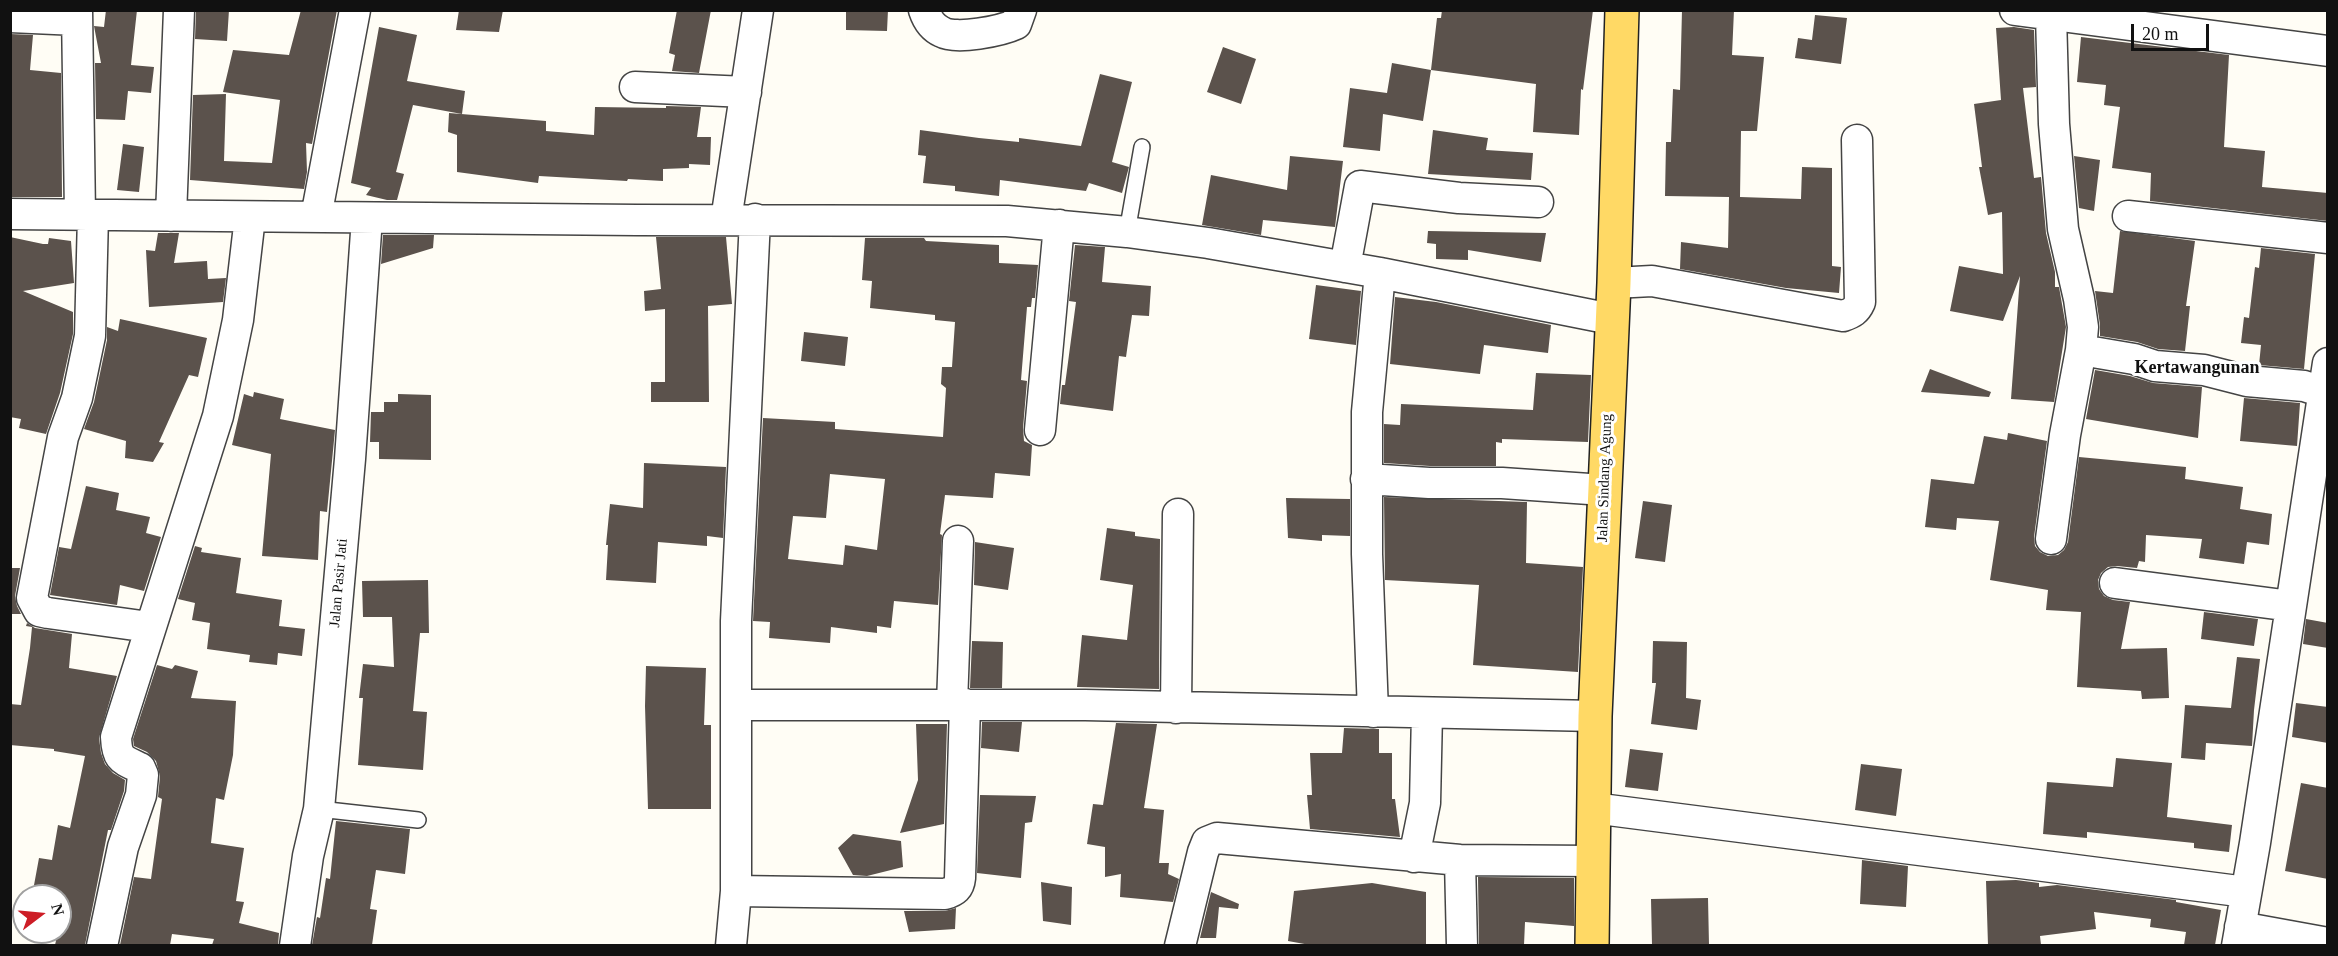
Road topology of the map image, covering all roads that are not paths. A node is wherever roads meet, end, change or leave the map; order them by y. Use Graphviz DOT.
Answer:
graph roads {
  1 [pos="179,10"];
  2 [pos="355,10"];
  3 [pos="758,10"];
  4 [pos="924,10"];
  5 [pos="1021,10"];
  6 [pos="1622,10"];
  7 [pos="2015,10"];
  8 [pos="77,15"];
  9 [pos="2051,15"];
  10 [pos="10,17"];
  11 [pos="2189,21"];
  12 [pos="2328,51"];
  13 [pos="635,87"];
  14 [pos="746,92"];
  15 [pos="1857,140"];
  16 [pos="1142,147"];
  17 [pos="1538,202"];
  18 [pos="10,214"];
  19 [pos="86,215"];
  20 [pos="171,216"];
  21 [pos="2128,216"];
  22 [pos="250,217"];
  23 [pos="316,217"];
  24 [pos="367,218"];
  25 [pos="741,220"];
  26 [pos="1059,225"];
  27 [pos="1127,232"];
  28 [pos="2328,238"];
  29 [pos="1345,267"];
  30 [pos="1380,273"];
  31 [pos="1614,283"];
  32 [pos="1611,319"];
  33 [pos="2081,350"];
  34 [pos="2328,363"];
  35 [pos="2323,392"];
  36 [pos="1040,430"];
  37 [pos="1366,478"];
  38 [pos="1604,490"];
  39 [pos="1178,514"];
  40 [pos="2051,539"];
  41 [pos="958,541"];
  42 [pos="2115,583"];
  43 [pos="2291,606"];
  44 [pos="149,627"];
  45 [pos="959,704"];
  46 [pos="736,705"];
  47 [pos="1176,708"];
  48 [pos="1373,712"];
  49 [pos="1426,713"];
  50 [pos="1595,716"];
  51 [pos="1593,808"];
  52 [pos="319,809"];
  53 [pos="418,820"];
  54 [pos="1414,857"];
  55 [pos="1460,860"];
  56 [pos="1592,861"];
  57 [pos="736,891"];
  58 [pos="2246,892"];
  59 [pos="2238,936"];
  60 [pos="2328,943"];
  61 [pos="102,945"];
  62 [pos="295,945"];
  63 [pos="731,945"];
  64 [pos="1180,945"];
  65 [pos="1462,945"];
  66 [pos="1592,945"];
  1 -- 20 [label="street"];
  2 -- 23 [label="street"];
  3 -- 14 [label="street"];
  4 -- 5 [label="street"];
  6 -- 31 [label="main road, Jalan Sindang Agung"];
  7 -- 9 [label="street"];
  8 -- 10 [label="street"];
  8 -- 19 [label="street"];
  9 -- 11 [label="street"];
  9 -- 33 [label="street"];
  11 -- 12 [label="street"];
  13 -- 14 [label="street"];
  14 -- 25 [label="street"];
  15 -- 31 [label="street"];
  16 -- 27 [label="lane"];
  17 -- 29 [label="street"];
  18 -- 19 [label="street"];
  19 -- 20 [label="street"];
  19 -- 44 [label="street"];
  20 -- 22 [label="street"];
  21 -- 28 [label="street"];
  22 -- 23 [label="street"];
  22 -- 44 [label="street"];
  23 -- 24 [label="street"];
  24 -- 25 [label="street"];
  24 -- 52 [label="street, Jalan Pasir Jati"];
  25 -- 26 [label="street"];
  25 -- 46 [label="street"];
  26 -- 27 [label="street"];
  26 -- 36 [label="street"];
  27 -- 29 [label="street"];
  29 -- 30 [label="street"];
  30 -- 32 [label="street"];
  30 -- 37 [label="street"];
  31 -- 32 [label="main road, Jalan Sindang Agung"];
  32 -- 38 [label="main road, Jalan Sindang Agung"];
  33 -- 35 [label="street"];
  33 -- 40 [label="street"];
  34 -- 35 [label="street"];
  35 -- 43 [label="street"];
  37 -- 38 [label="street"];
  37 -- 48 [label="street"];
  38 -- 50 [label="main road, Jalan Sindang Agung"];
  39 -- 47 [label="street"];
  41 -- 45 [label="street"];
  42 -- 43 [label="street"];
  43 -- 58 [label="street"];
  44 -- 61 [label="street"];
  45 -- 46 [label="street"];
  45 -- 47 [label="street"];
  45 -- 57 [label="street"];
  46 -- 57 [label="street"];
  47 -- 48 [label="street"];
  48 -- 49 [label="street"];
  49 -- 50 [label="street"];
  49 -- 54 [label="street"];
  50 -- 51 [label="main road, Jalan Sindang Agung"];
  51 -- 56 [label="main road, Jalan Sindang Agung"];
  51 -- 58 [label="street"];
  52 -- 53 [label="lane"];
  52 -- 62 [label="street, Jalan Pasir Jati"];
  54 -- 55 [label="street"];
  54 -- 64 [label="street"];
  55 -- 56 [label="street"];
  55 -- 65 [label="street"];
  56 -- 66 [label="main road, Jalan Sindang Agung"];
  57 -- 63 [label="street"];
  58 -- 59 [label="street"];
  59 -- 60 [label="street"];
}
